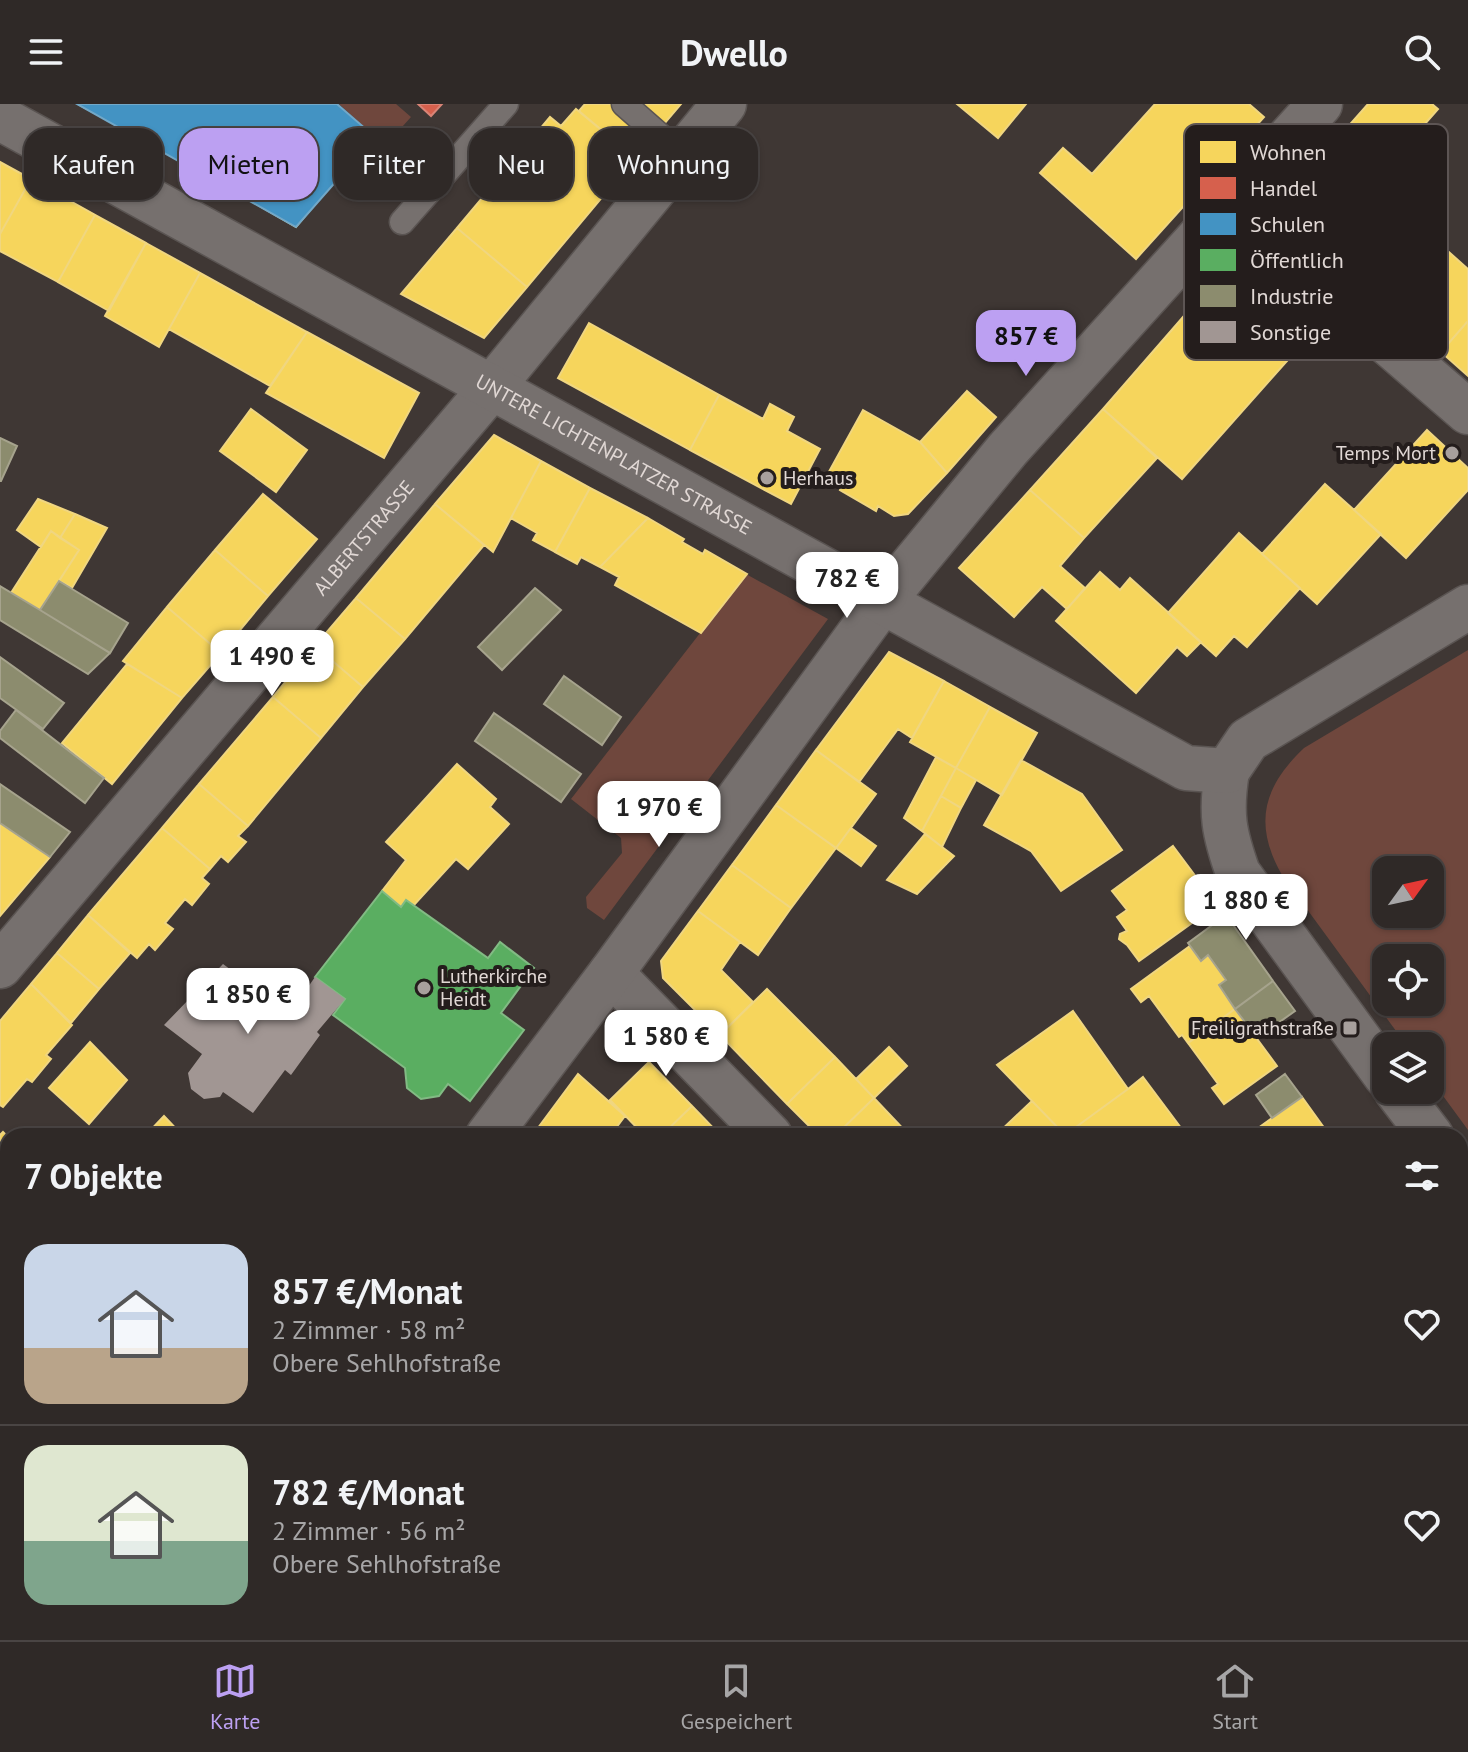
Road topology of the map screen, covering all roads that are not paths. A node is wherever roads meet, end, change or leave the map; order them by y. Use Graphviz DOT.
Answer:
graph roads {
  1 [pos="506,104"];
  2 [pos="624,104"];
  3 [pos="724,104"];
  4 [pos="1320,104"];
  5 [pos="0,118"];
  6 [pos="1302,124"];
  7 [pos="651,128"];
  8 [pos="704,128"];
  9 [pos="645,200"];
  10 [pos="402,222"];
  11 [pos="1184,254"];
  12 [pos="1408,360"];
  13 [pos="492,387"];
  14 [pos="1468,412"];
  15 [pos="883,601"];
  16 [pos="1468,607"];
  17 [pos="1227,771"];
  18 [pos="0,966"];
  19 [pos="611,973"];
  20 [pos="1372,1057"];
  21 [pos="1407,1104"];
  22 [pos="494,1128"];
  23 [pos="762,1128"];
  24 [pos="1425,1128"];
  1 -- 10 [label="lane"];
  2 -- 7 [label="lane"];
  3 -- 8 [label="street, ALBERTSTRASSE"];
  4 -- 6 [label="street"];
  5 -- 13 [label="street, UNTERE LICHTENPLATZER STRASSE"];
  9 -- 13 [label="street, ALBERTSTRASSE"];
  11 -- 15 [label="street"];
  12 -- 14 [label="street"];
  13 -- 15 [label="street, UNTERE LICHTENPLATZER STRASSE"];
  13 -- 18 [label="street, ALBERTSTRASSE"];
  15 -- 17 [label="street, UNTERE LICHTENPLATZER STRASSE"];
  15 -- 19 [label="street"];
  16 -- 17 [label="street"];
  17 -- 20 [label="street"];
  19 -- 22 [label="street"];
  19 -- 23 [label="street"];
  21 -- 24 [label="street"];
}
